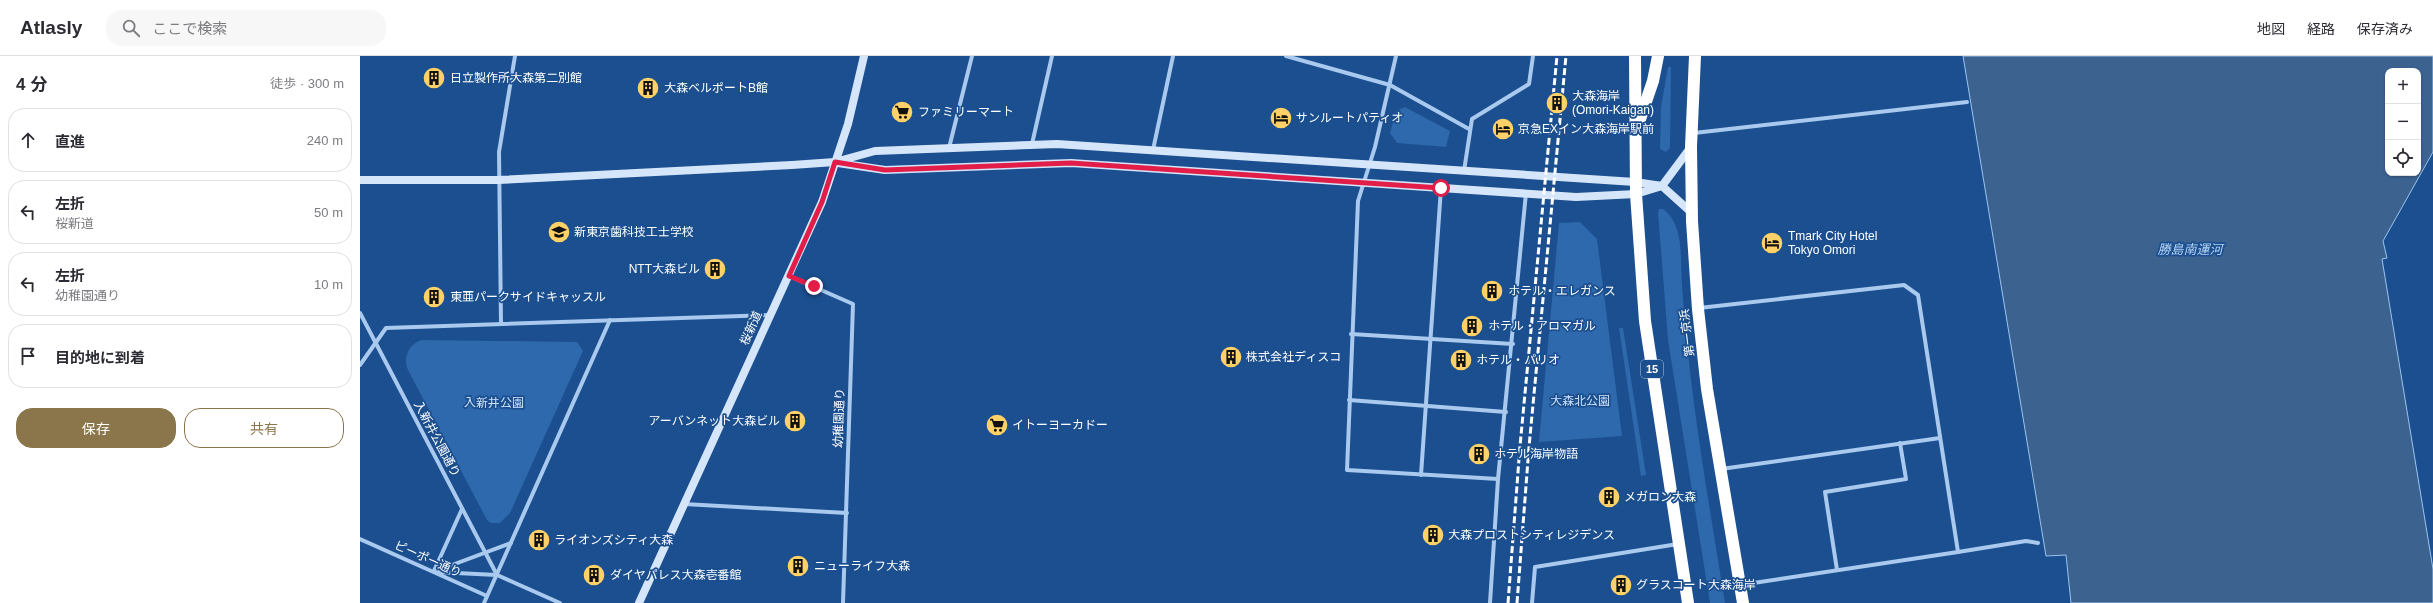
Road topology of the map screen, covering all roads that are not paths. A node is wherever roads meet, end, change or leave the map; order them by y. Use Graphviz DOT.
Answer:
graph roads {
  1 [pos="515,56"];
  2 [pos="864,56"];
  3 [pos="972,56"];
  4 [pos="1052,56"];
  5 [pos="1173,56"];
  6 [pos="1286,56"];
  7 [pos="1396,56"];
  8 [pos="1533,56"];
  9 [pos="1636,56"];
  10 [pos="1658,56"];
  11 [pos="1695,56"];
  12 [pos="1390,85"];
  13 [pos="1967,102"];
  14 [pos="1470,129"];
  15 [pos="1692,133"];
  16 [pos="1635,136"];
  17 [pos="1032,144"];
  18 [pos="1691,147"];
  19 [pos="949,148"];
  20 [pos="1153,150"];
  21 [pos="835,162"];
  22 [pos="1370,164"];
  23 [pos="1464,171"];
  24 [pos="360,180"];
  25 [pos="498,180"];
  26 [pos="1364,182"];
  27 [pos="1662,186"];
  28 [pos="1441,188"];
  29 [pos="1636,188"];
  30 [pos="1526,193"];
  31 [pos="1692,213"];
  32 [pos="789,276"];
  33 [pos="1698,308"];
  34 [pos="360,313"];
  35 [pos="770,315"];
  36 [pos="610,320"];
  37 [pos="501,323"];
  38 [pos="1351,334"];
  39 [pos="1432,340"];
  40 [pos="375,341"];
  41 [pos="1513,344"];
  42 [pos="360,365"];
  43 [pos="1349,400"];
  44 [pos="1426,406"];
  45 [pos="1506,412"];
  46 [pos="1940,438"];
  47 [pos="1900,443"];
  48 [pos="1721,469"];
  49 [pos="1421,475"];
  50 [pos="1498,479"];
  51 [pos="684,504"];
  52 [pos="462,509"];
  53 [pos="847,513"];
  54 [pos="360,539"];
  55 [pos="511,543"];
  56 [pos="2038,543"];
  57 [pos="1679,544"];
  58 [pos="485,552"];
  59 [pos="1958,552"];
  60 [pos="1837,570"];
  61 [pos="434,572"];
  62 [pos="496,575"];
  63 [pos="1740,585"];
  64 [pos="487,596"];
  65 [pos="484,603"];
  66 [pos="560,603"];
  67 [pos="639,603"];
  68 [pos="842,603"];
  69 [pos="1490,603"];
  70 [pos="1532,603"];
  71 [pos="1688,603"];
  72 [pos="1743,603"];
  1 -- 25 [label="street"];
  2 -- 21 [label="street, 桜新道"];
  3 -- 19 [label="street"];
  4 -- 17 [label="street"];
  5 -- 20 [label="street"];
  6 -- 12 [label="street"];
  7 -- 12 [label="street"];
  8 -- 14 [label="street"];
  9 -- 16 [label="highway, 15"];
  10 -- 16 [label="highway"];
  11 -- 15 [label="highway, 第一京浜"];
  12 -- 14 [label="street"];
  12 -- 22 [label="street"];
  13 -- 15 [label="street"];
  14 -- 23 [label="street"];
  15 -- 18 [label="highway, 第一京浜"];
  16 -- 29 [label="highway, 15"];
  17 -- 19 [label="street"];
  17 -- 20 [label="street"];
  18 -- 27 [label="street"];
  18 -- 31 [label="highway, 第一京浜"];
  19 -- 21 [label="street"];
  20 -- 22 [label="street"];
  21 -- 25 [label="street"];
  21 -- 26 [label="street"];
  21 -- 32 [label="street, 桜新道"];
  22 -- 23 [label="street"];
  22 -- 26 [label="street"];
  23 -- 29 [label="street"];
  24 -- 25 [label="street"];
  25 -- 37 [label="street"];
  26 -- 28 [label="street"];
  26 -- 38 [label="street"];
  27 -- 29 [label="street"];
  27 -- 31 [label="street"];
  28 -- 30 [label="street"];
  28 -- 39 [label="street"];
  29 -- 30 [label="street"];
  29 -- 57 [label="highway, 15"];
  30 -- 41 [label="street"];
  31 -- 33 [label="highway, 第一京浜"];
  32 -- 35 [label="street, 桜新道"];
  32 -- 53 [label="street, 幼稚園通り"];
  33 -- 46 [label="street"];
  33 -- 48 [label="highway, 第一京浜"];
  34 -- 40 [label="street, 入新井公園通り"];
  35 -- 36 [label="street"];
  35 -- 51 [label="street, 桜新道"];
  36 -- 37 [label="street"];
  36 -- 55 [label="street"];
  37 -- 40 [label="street"];
  38 -- 39 [label="street"];
  38 -- 43 [label="street"];
  39 -- 41 [label="street"];
  39 -- 44 [label="street"];
  40 -- 42 [label="street"];
  40 -- 52 [label="street, 入新井公園通り"];
  41 -- 45 [label="street"];
  43 -- 44 [label="street"];
  43 -- 49 [label="street"];
  44 -- 45 [label="street"];
  44 -- 49 [label="street"];
  45 -- 50 [label="street"];
  46 -- 47 [label="street"];
  46 -- 59 [label="street"];
  47 -- 48 [label="street"];
  47 -- 60 [label="street"];
  48 -- 63 [label="highway, 第一京浜"];
  49 -- 50 [label="street"];
  50 -- 69 [label="street"];
  51 -- 53 [label="street"];
  51 -- 67 [label="street, 桜新道"];
  52 -- 58 [label="street, 入新井公園通り"];
  52 -- 61 [label="street"];
  53 -- 68 [label="street, 幼稚園通り"];
  54 -- 61 [label="street, ピーポー通り"];
  55 -- 58 [label="street"];
  55 -- 62 [label="street"];
  56 -- 59 [label="street"];
  57 -- 70 [label="street"];
  57 -- 71 [label="highway, 15"];
  58 -- 61 [label="street"];
  58 -- 62 [label="street, 入新井公園通り"];
  59 -- 60 [label="street"];
  60 -- 63 [label="street"];
  61 -- 62 [label="street"];
  61 -- 64 [label="street, ピーポー通り"];
  62 -- 64 [label="street"];
  62 -- 66 [label="street"];
  63 -- 72 [label="highway, 第一京浜"];
  64 -- 65 [label="street"];
}
